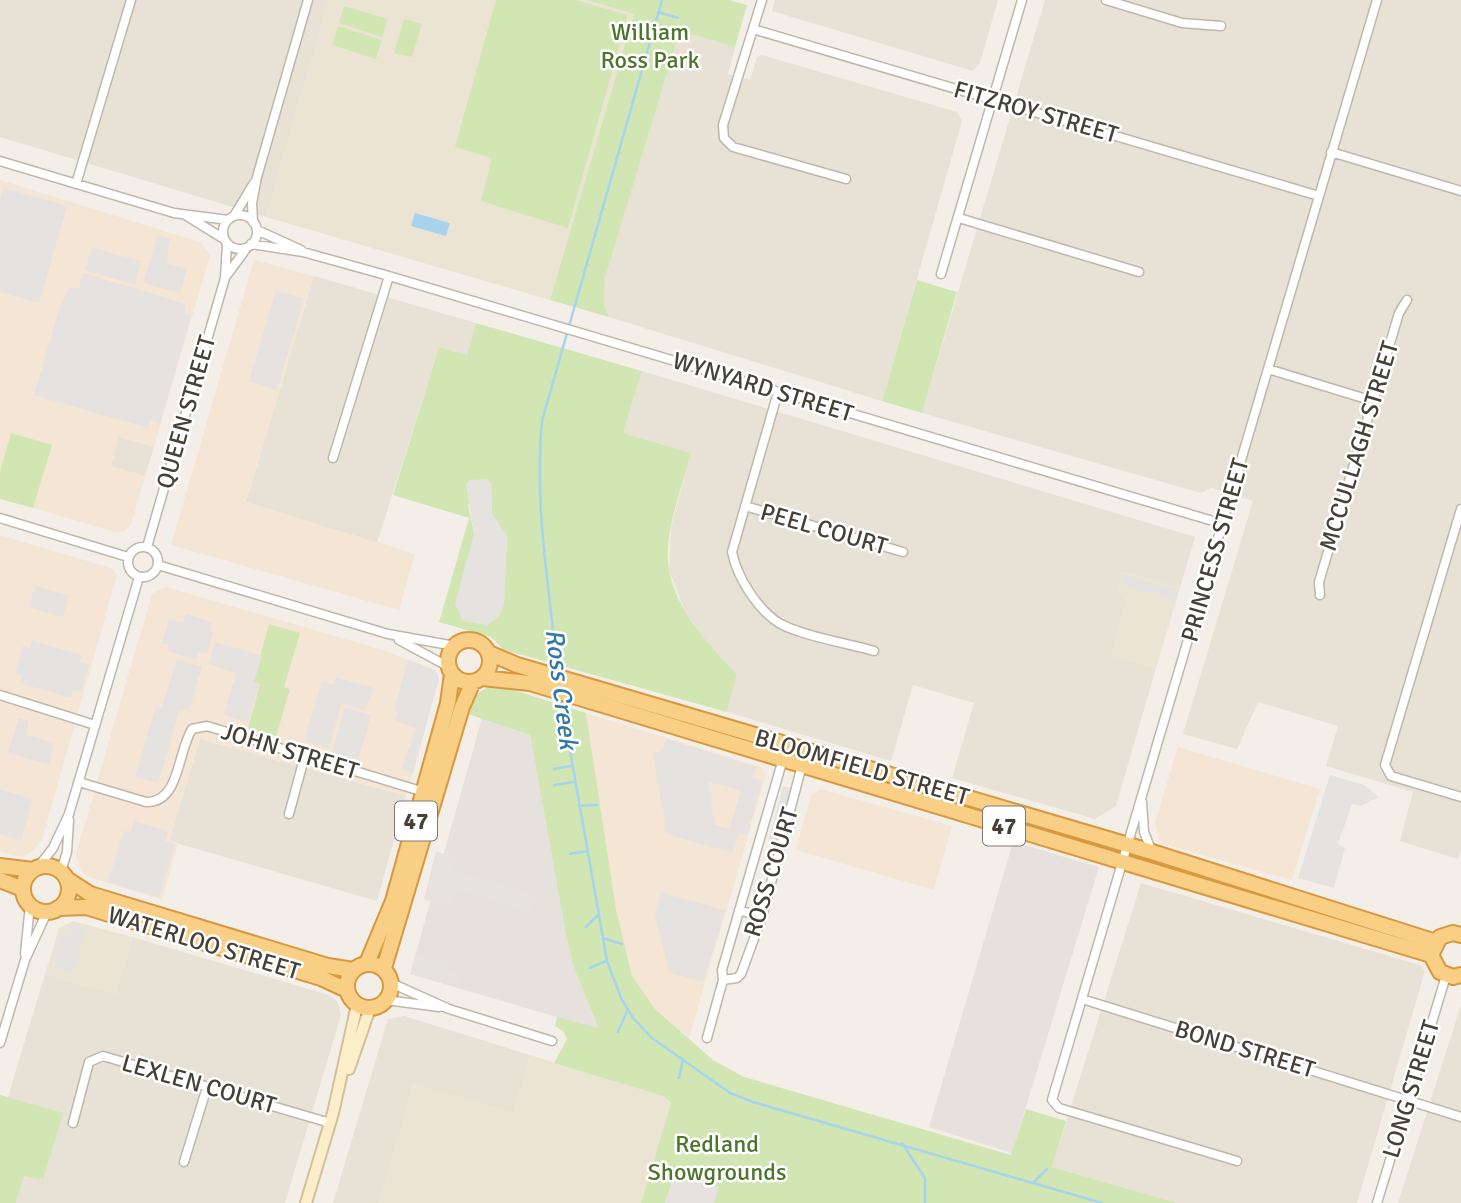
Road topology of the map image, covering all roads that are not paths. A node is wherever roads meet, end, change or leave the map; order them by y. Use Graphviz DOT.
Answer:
graph roads {
  1 [pos="131,0"];
  2 [pos="308,0"];
  3 [pos="762,0"];
  4 [pos="1022,0"];
  5 [pos="1106,0"];
  6 [pos="1377,0"];
  7 [pos="1221,26"];
  8 [pos="753,29"];
  9 [pos="992,99"];
  10 [pos="1331,152"];
  11 [pos="0,161"];
  12 [pos="257,177"];
  13 [pos="846,179"];
  14 [pos="76,184"];
  15 [pos="1461,191"];
  16 [pos="1319,196"];
  17 [pos="187,216"];
  18 [pos="231,218"];
  19 [pos="959,218"];
  20 [pos="255,226"];
  21 [pos="226,241"];
  22 [pos="249,246"];
  23 [pos="303,252"];
  24 [pos="1139,272"];
  25 [pos="941,274"];
  26 [pos="389,276"];
  27 [pos="225,278"];
  28 [pos="1407,300"];
  29 [pos="1268,369"];
  30 [pos="778,392"];
  31 [pos="1373,401"];
  32 [pos="333,458"];
  33 [pos="745,506"];
  34 [pos="1461,509"];
  35 [pos="0,518"];
  36 [pos="1223,524"];
  37 [pos="147,547"];
  38 [pos="903,552"];
  39 [pos="128,557"];
  40 [pos="158,565"];
  41 [pos="139,578"];
  42 [pos="1320,595"];
  43 [pos="388,634"];
  44 [pos="455,646"];
  45 [pos="874,651"];
  46 [pos="489,653"];
  47 [pos="451,670"];
  48 [pos="477,680"];
  49 [pos="546,681"];
  50 [pos="0,695"];
  51 [pos="95,725"];
  52 [pos="787,745"];
  53 [pos="806,750"];
  54 [pos="305,755"];
  55 [pos="783,760"];
  56 [pos="802,765"];
  57 [pos="79,782"];
  58 [pos="425,792"];
  59 [pos="1142,795"];
  60 [pos="1461,797"];
  61 [pos="69,814"];
  62 [pos="289,814"];
  63 [pos="1127,845"];
  64 [pos="1152,852"];
  65 [pos="1122,862"];
  66 [pos="0,866"];
  67 [pos="36,868"];
  68 [pos="64,875"];
  69 [pos="0,880"];
  70 [pos="23,889"];
  71 [pos="30,905"];
  72 [pos="53,910"];
  73 [pos="739,910"];
  74 [pos="762,917"];
  75 [pos="1461,934"];
  76 [pos="1434,948"];
  77 [pos="25,960"];
  78 [pos="367,963"];
  79 [pos="384,968"];
  80 [pos="353,970"];
  81 [pos="1461,975"];
  82 [pos="1446,976"];
  83 [pos="723,980"];
  84 [pos="391,983"];
  85 [pos="347,990"];
  86 [pos="1082,999"];
  87 [pos="386,1000"];
  88 [pos="363,1007"];
  89 [pos="449,1009"];
  90 [pos="707,1038"];
  91 [pos="552,1041"];
  92 [pos="0,1043"];
  93 [pos="207,1087"];
  94 [pos="1408,1099"];
  95 [pos="1461,1117"];
  96 [pos="331,1118"];
  97 [pos="73,1123"];
  98 [pos="1237,1161"];
  99 [pos="184,1162"];
  100 [pos="306,1203"];
  101 [pos="1377,1203"];
  1 -- 14 [label="street"];
  2 -- 12 [label="street"];
  3 -- 8 [label="street"];
  4 -- 9 [label="street"];
  5 -- 7 [label="street"];
  6 -- 10 [label="street, PRINCESS STREET"];
  8 -- 9 [label="street, FITZROY STREET"];
  8 -- 13 [label="street"];
  9 -- 16 [label="street, FITZROY STREET"];
  9 -- 19 [label="street"];
  10 -- 15 [label="street"];
  10 -- 16 [label="street, PRINCESS STREET"];
  11 -- 14 [label="street"];
  12 -- 18 [label="street"];
  12 -- 20 [label="street"];
  14 -- 17 [label="street"];
  16 -- 29 [label="street, PRINCESS STREET"];
  17 -- 18 [label="street"];
  17 -- 21 [label="street"];
  18 -- 20 [label="street"];
  18 -- 21 [label="street"];
  19 -- 24 [label="street"];
  19 -- 25 [label="street"];
  20 -- 22 [label="street"];
  20 -- 23 [label="street, WYNYARD STREET"];
  21 -- 22 [label="street"];
  21 -- 27 [label="street, QUEEN STREET"];
  22 -- 23 [label="street, WYNYARD STREET"];
  22 -- 27 [label="street, QUEEN STREET"];
  23 -- 26 [label="street, WYNYARD STREET"];
  26 -- 30 [label="street, WYNYARD STREET"];
  26 -- 32 [label="street"];
  27 -- 37 [label="street, QUEEN STREET"];
  28 -- 31 [label="street, MCCULLAGH STREET"];
  29 -- 31 [label="street"];
  29 -- 36 [label="street, PRINCESS STREET"];
  30 -- 33 [label="street"];
  30 -- 36 [label="street, WYNYARD STREET"];
  31 -- 42 [label="street, MCCULLAGH STREET"];
  33 -- 38 [label="street, PEEL COURT"];
  33 -- 45 [label="street"];
  34 -- 60 [label="street"];
  35 -- 39 [label="street"];
  36 -- 59 [label="street, PRINCESS STREET"];
  37 -- 39 [label="street"];
  37 -- 40 [label="street"];
  39 -- 41 [label="street"];
  40 -- 41 [label="street"];
  40 -- 43 [label="street"];
  41 -- 51 [label="street"];
  43 -- 44 [label="street"];
  43 -- 47 [label="street"];
  44 -- 46 [label="highway, 47"];
  44 -- 47 [label="highway, 47"];
  46 -- 48 [label="highway, 47"];
  46 -- 49 [label="highway, BLOOMFIELD STREET / 47"];
  47 -- 48 [label="highway, 47"];
  47 -- 58 [label="highway, 47"];
  48 -- 49 [label="highway, BLOOMFIELD STREET / 47"];
  48 -- 79 [label="highway, 47"];
  49 -- 52 [label="highway, BLOOMFIELD STREET / 47"];
  49 -- 55 [label="highway, BLOOMFIELD STREET / 47"];
  50 -- 51 [label="street"];
  51 -- 57 [label="street"];
  52 -- 53 [label="highway, BLOOMFIELD STREET / 47"];
  52 -- 55 [label="street, ROSS COURT"];
  53 -- 56 [label="street, ROSS COURT"];
  53 -- 63 [label="highway, BLOOMFIELD STREET / 47"];
  54 -- 57 [label="street, JOHN STREET"];
  54 -- 58 [label="street, JOHN STREET"];
  54 -- 62 [label="street"];
  55 -- 56 [label="highway, BLOOMFIELD STREET / 47"];
  55 -- 73 [label="street, ROSS COURT"];
  56 -- 65 [label="highway, BLOOMFIELD STREET / 47"];
  56 -- 74 [label="street, ROSS COURT"];
  57 -- 61 [label="street"];
  58 -- 78 [label="highway, 47"];
  59 -- 63 [label="street, PRINCESS STREET"];
  59 -- 64 [label="street"];
  61 -- 67 [label="street"];
  61 -- 68 [label="street"];
  63 -- 64 [label="highway, BLOOMFIELD STREET / 47"];
  63 -- 65 [label="street, PRINCESS STREET"];
  64 -- 76 [label="highway, BLOOMFIELD STREET / 47"];
  65 -- 76 [label="highway, BLOOMFIELD STREET / 47"];
  65 -- 86 [label="street, PRINCESS STREET"];
  66 -- 67 [label="highway"];
  67 -- 68 [label="highway"];
  67 -- 70 [label="highway"];
  68 -- 72 [label="highway"];
  68 -- 80 [label="highway, WATERLOO STREET"];
  69 -- 70 [label="highway"];
  70 -- 71 [label="highway"];
  71 -- 72 [label="highway"];
  71 -- 77 [label="street"];
  72 -- 77 [label="street"];
  72 -- 85 [label="highway, WATERLOO STREET"];
  73 -- 74 [label="street"];
  73 -- 83 [label="street, ROSS COURT"];
  74 -- 83 [label="street, ROSS COURT"];
  75 -- 76 [label="highway"];
  76 -- 82 [label="highway"];
  77 -- 92 [label="street"];
  78 -- 79 [label="highway"];
  78 -- 80 [label="highway"];
  79 -- 84 [label="highway"];
  80 -- 85 [label="highway"];
  81 -- 82 [label="highway"];
  82 -- 94 [label="street, LONG STREET"];
  83 -- 90 [label="street, ROSS COURT"];
  84 -- 87 [label="highway"];
  84 -- 89 [label="street"];
  85 -- 88 [label="highway"];
  86 -- 94 [label="street, BOND STREET"];
  86 -- 98 [label="street, PRINCESS STREET"];
  87 -- 88 [label="highway"];
  87 -- 89 [label="street"];
  88 -- 96 [label="main road"];
  89 -- 91 [label="street"];
  93 -- 96 [label="street, LEXLEN COURT"];
  93 -- 97 [label="street, LEXLEN COURT"];
  93 -- 99 [label="street"];
  94 -- 95 [label="street, BOND STREET"];
  94 -- 101 [label="street, LONG STREET"];
  96 -- 100 [label="main road"];
}
